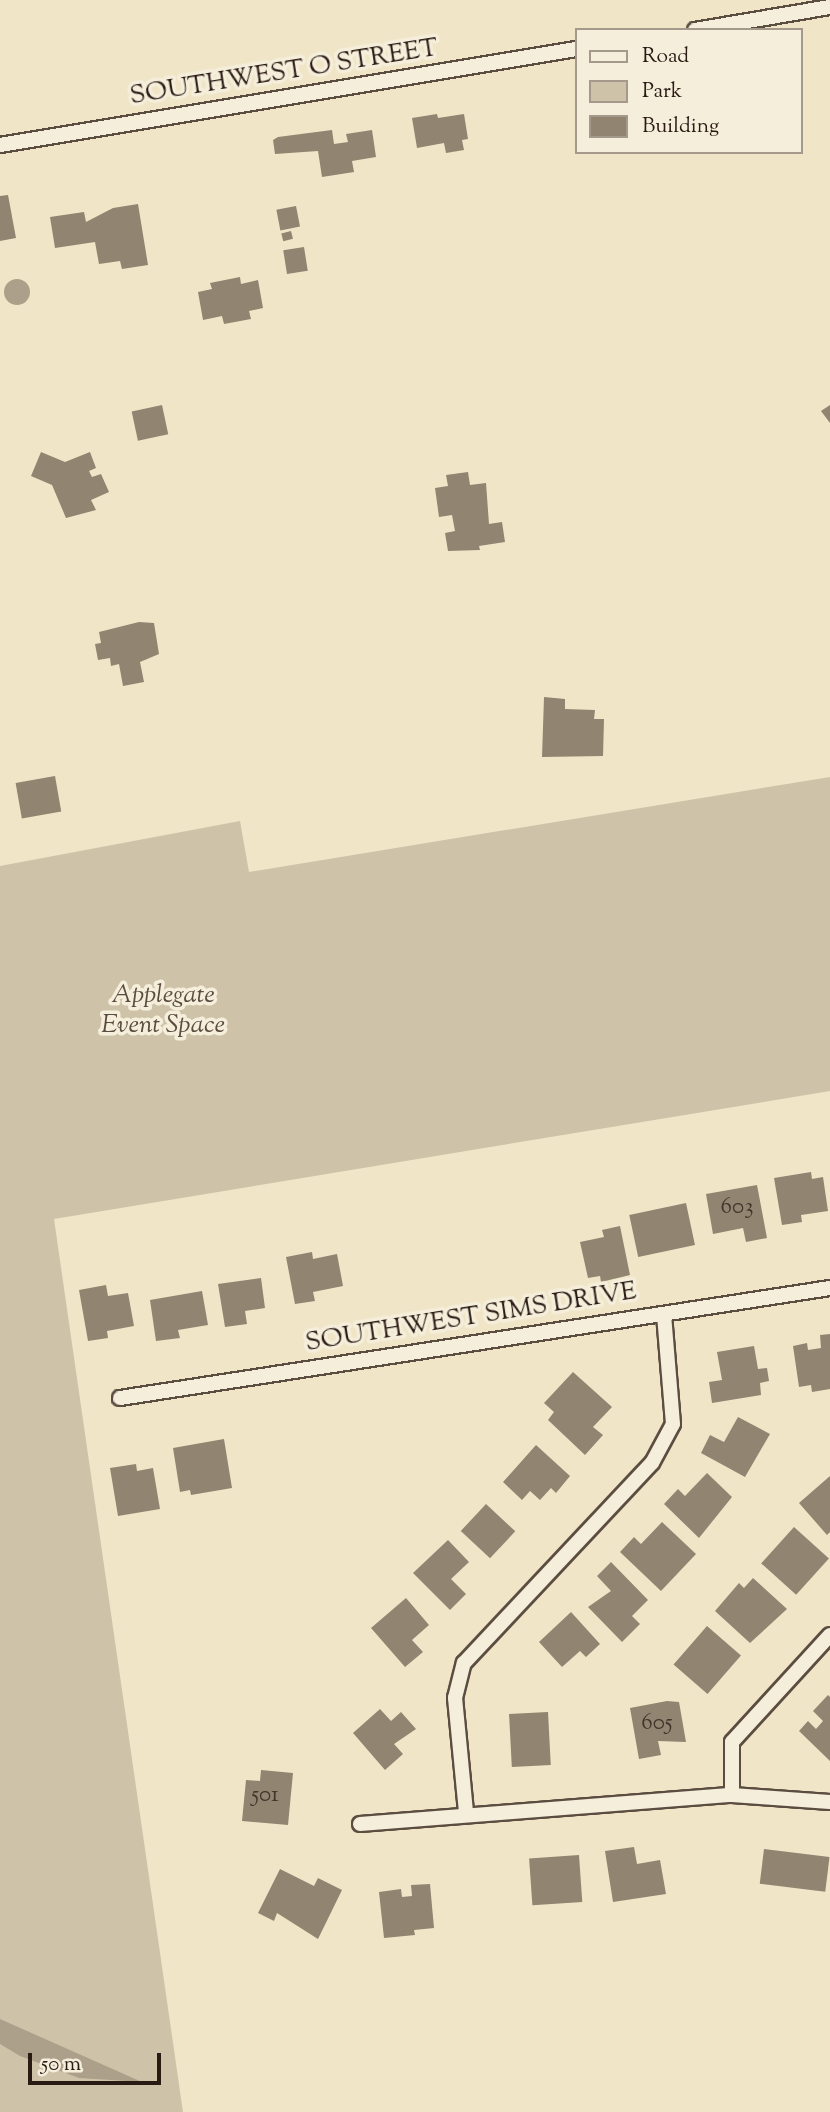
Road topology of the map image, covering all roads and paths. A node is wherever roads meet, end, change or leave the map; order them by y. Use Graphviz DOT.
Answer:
graph roads {
  1 [pos="830,7"];
  2 [pos="707,28"];
  3 [pos="574,49"];
  4 [pos="0,145"];
  5 [pos="830,1288"];
  6 [pos="664,1314"];
  7 [pos="120,1398"];
  8 [pos="830,1634"];
  9 [pos="732,1795"];
  10 [pos="830,1802"];
  11 [pos="466,1812"];
  12 [pos="360,1824"];
  1 -- 2 [label="street"];
  3 -- 4 [label="street, SOUTHWEST O STREET"];
  5 -- 6 [label="street, SOUTHWEST SIMS DRIVE"];
  6 -- 7 [label="street, SOUTHWEST SIMS DRIVE"];
  6 -- 11 [label="street"];
  8 -- 9 [label="street"];
  9 -- 10 [label="street"];
  9 -- 11 [label="street"];
  11 -- 12 [label="street"];
}
